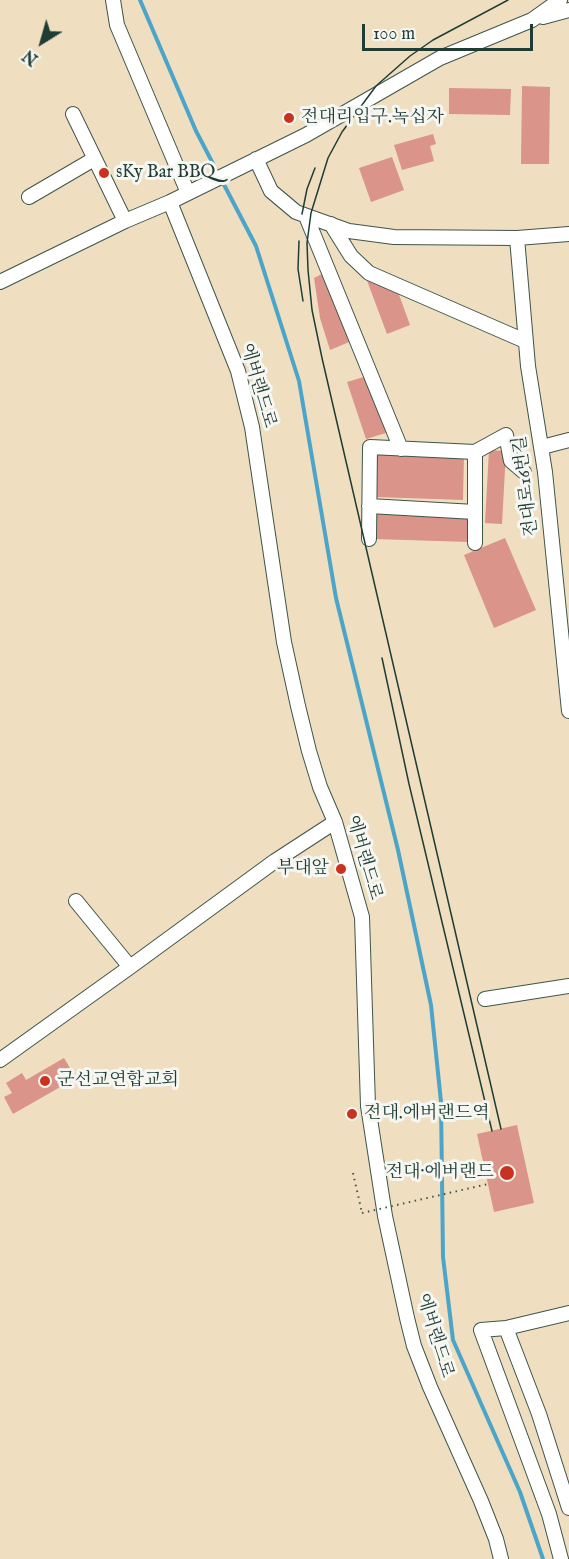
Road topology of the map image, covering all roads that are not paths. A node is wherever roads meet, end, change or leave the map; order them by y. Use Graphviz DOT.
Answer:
graph roads {
  1 [pos="113,0"];
  2 [pos="560,0"];
  3 [pos="569,10"];
  4 [pos="532,20"];
  5 [pos="73,114"];
  6 [pos="94,159"];
  7 [pos="250,161"];
  8 [pos="193,190"];
  9 [pos="29,197"];
  10 [pos="170,202"];
  11 [pos="306,216"];
  12 [pos="125,222"];
  13 [pos="331,224"];
  14 [pos="569,234"];
  15 [pos="517,238"];
  16 [pos="0,282"];
  17 [pos="525,340"];
  18 [pos="569,440"];
  19 [pos="542,447"];
  20 [pos="401,449"];
  21 [pos="475,452"];
  22 [pos="524,472"];
  23 [pos="369,506"];
  24 [pos="475,512"];
  25 [pos="369,539"];
  26 [pos="475,543"];
  27 [pos="569,711"];
  28 [pos="334,822"];
  29 [pos="76,901"];
  30 [pos="130,968"];
  31 [pos="569,986"];
  32 [pos="485,999"];
  33 [pos="0,1059"];
  34 [pos="568,1314"];
  35 [pos="506,1328"];
  36 [pos="569,1508"];
  37 [pos="501,1559"];
  38 [pos="561,1559"];
  1 -- 8 [label="street"];
  2 -- 4 [label="street"];
  3 -- 4 [label="street"];
  4 -- 7 [label="street"];
  5 -- 6 [label="street"];
  6 -- 9 [label="street"];
  6 -- 12 [label="street"];
  7 -- 8 [label="street"];
  7 -- 11 [label="street"];
  8 -- 10 [label="street"];
  10 -- 12 [label="street"];
  10 -- 28 [label="street, 에버랜드로"];
  11 -- 13 [label="street"];
  11 -- 20 [label="street"];
  12 -- 16 [label="street"];
  13 -- 15 [label="street"];
  13 -- 17 [label="street"];
  14 -- 15 [label="street"];
  15 -- 17 [label="street, 전대로16번길"];
  17 -- 19 [label="street, 전대로16번길"];
  18 -- 19 [label="street"];
  19 -- 27 [label="street, 전대로16번길"];
  20 -- 21 [label="street"];
  20 -- 23 [label="street"];
  21 -- 22 [label="street"];
  21 -- 24 [label="street"];
  23 -- 24 [label="street"];
  23 -- 25 [label="street"];
  24 -- 26 [label="street"];
  28 -- 30 [label="street"];
  28 -- 37 [label="street, 에버랜드로"];
  29 -- 30 [label="street"];
  30 -- 33 [label="street"];
  31 -- 32 [label="street"];
  34 -- 35 [label="street"];
  35 -- 36 [label="street"];
  35 -- 38 [label="street"];
}
